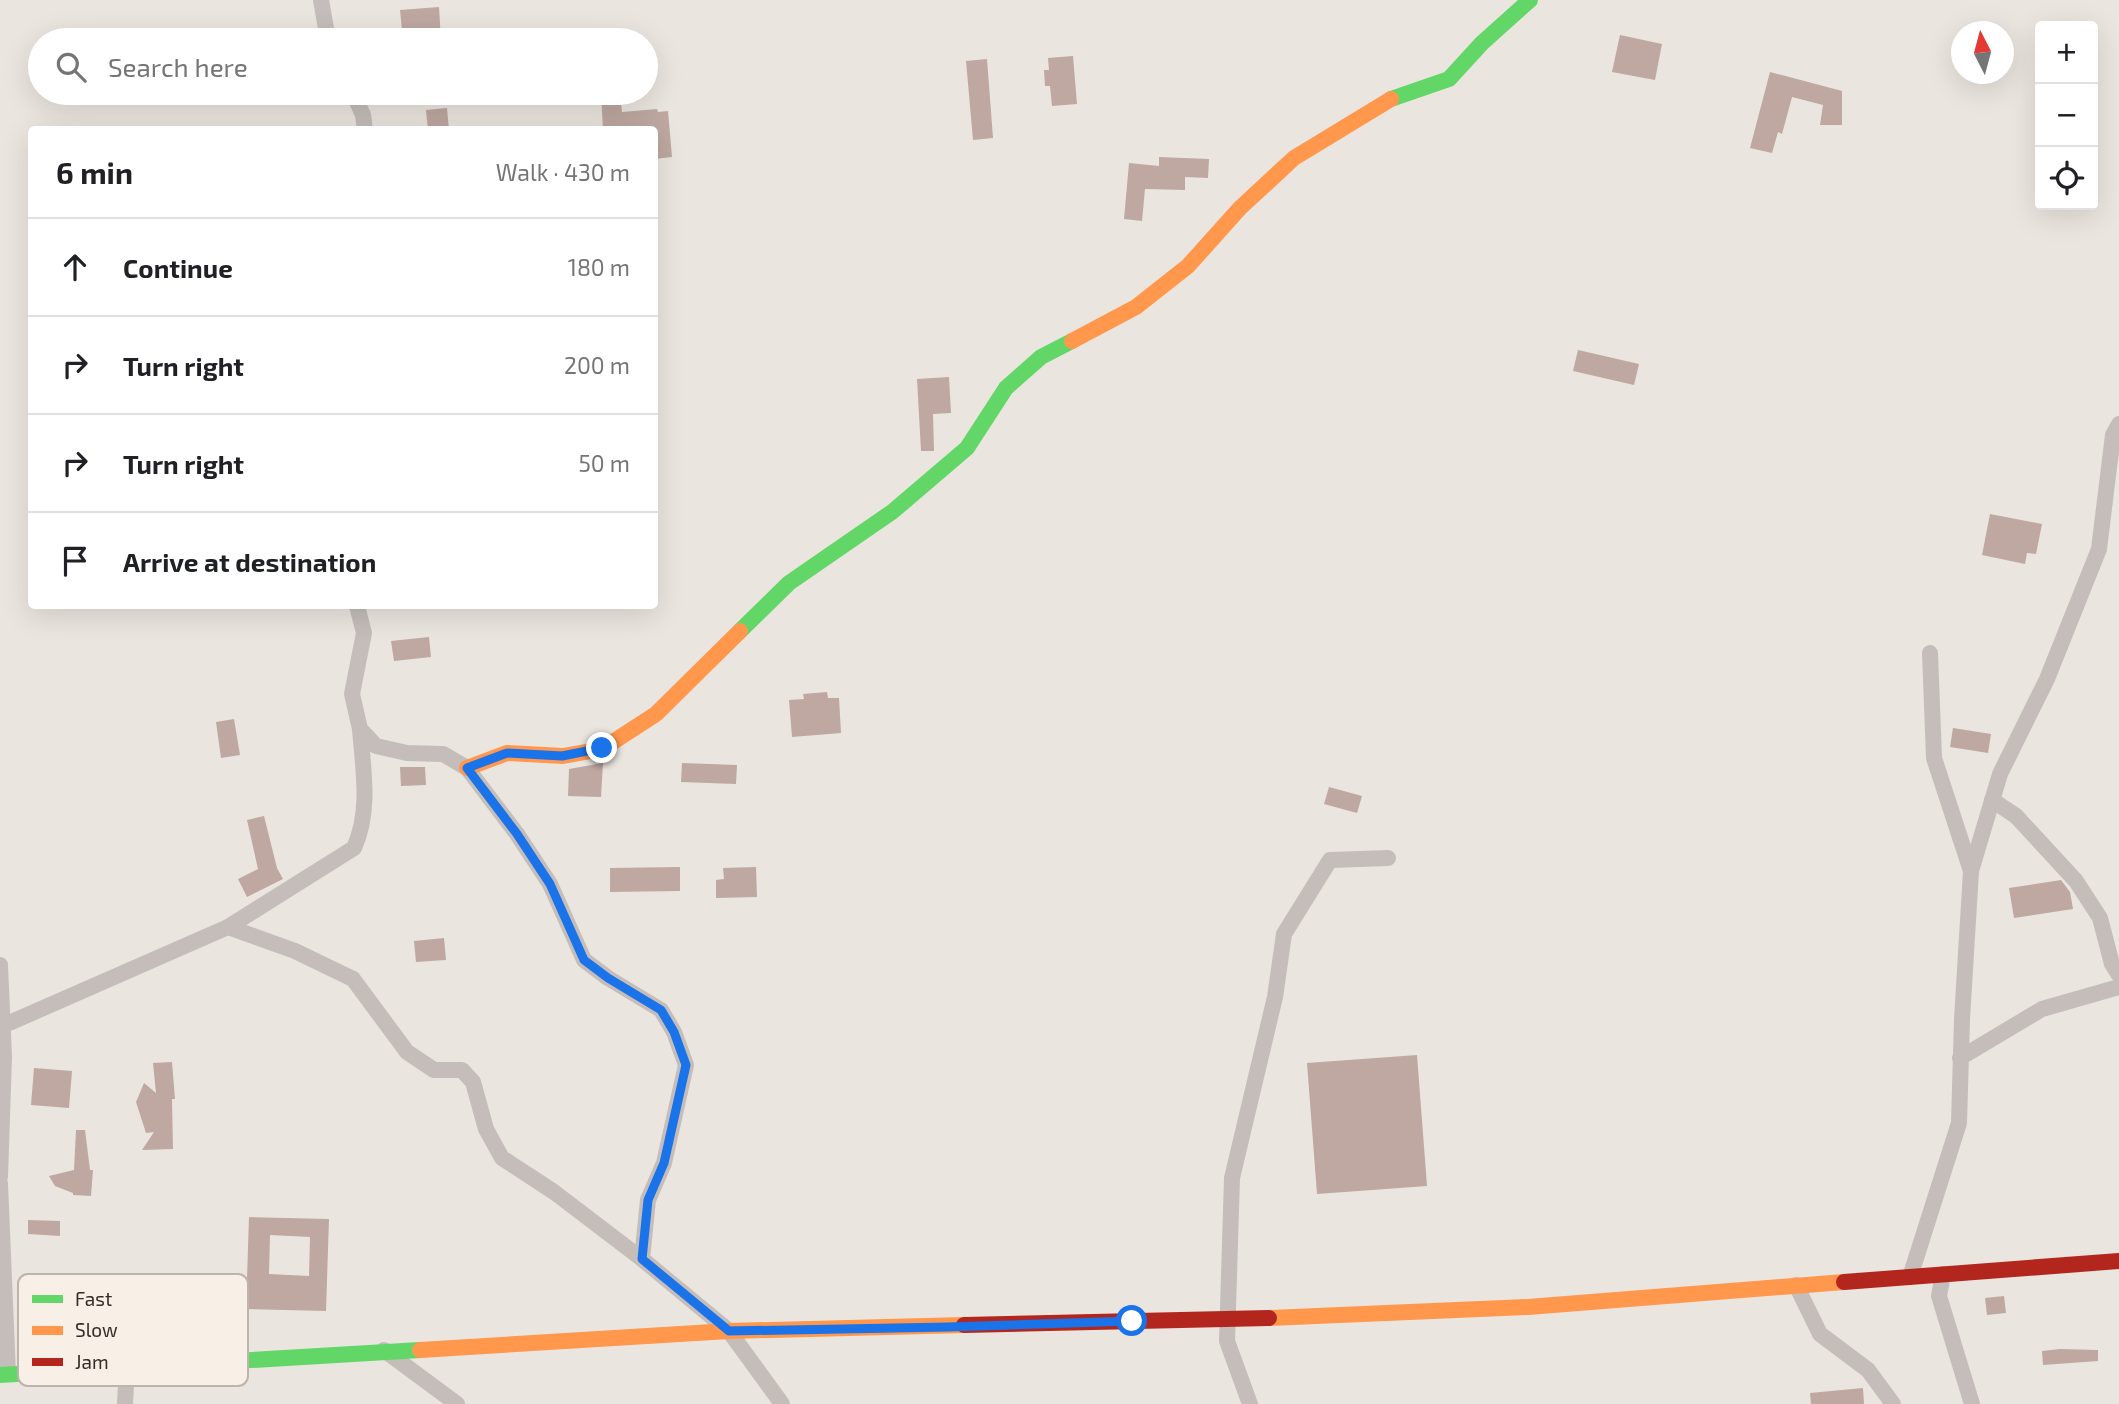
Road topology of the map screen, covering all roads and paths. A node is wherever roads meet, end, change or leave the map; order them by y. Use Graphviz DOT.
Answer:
graph roads {
  1 [pos="321,0"];
  2 [pos="1530,0"];
  3 [pos="326,28"];
  4 [pos="358,105"];
  5 [pos="364,126"];
  6 [pos="2119,424"];
  7 [pos="358,609"];
  8 [pos="1930,653"];
  9 [pos="360,729"];
  10 [pos="467,768"];
  11 [pos="1992,800"];
  12 [pos="1388,858"];
  13 [pos="1971,871"];
  14 [pos="228,927"];
  15 [pos="0,965"];
  16 [pos="2119,975"];
  17 [pos="2119,987"];
  18 [pos="2,1026"];
  19 [pos="1960,1058"];
  20 [pos="0,1177"];
  21 [pos="0,1184"];
  22 [pos="642,1259"];
  23 [pos="2119,1261"];
  24 [pos="1943,1274"];
  25 [pos="1910,1276"];
  26 [pos="1796,1285"];
  27 [pos="1228,1319"];
  28 [pos="729,1331"];
  29 [pos="384,1350"];
  30 [pos="248,1358"];
  31 [pos="4,1374"];
  32 [pos="126,1386"];
  33 [pos="125,1404"];
  34 [pos="457,1404"];
  35 [pos="782,1404"];
  36 [pos="1250,1404"];
  37 [pos="1893,1404"];
  38 [pos="1972,1404"];
  1 -- 3 [label="street"];
  2 -- 10 [label="street"];
  4 -- 5 [label="street"];
  6 -- 11 [label="street"];
  7 -- 9 [label="street"];
  8 -- 13 [label="street"];
  9 -- 10 [label="street"];
  9 -- 14 [label="street"];
  10 -- 22 [label="street"];
  11 -- 13 [label="street"];
  11 -- 16 [label="street"];
  12 -- 27 [label="street"];
  13 -- 19 [label="street"];
  14 -- 18 [label="street"];
  14 -- 22 [label="street"];
  15 -- 18 [label="street"];
  17 -- 19 [label="street"];
  18 -- 20 [label="street"];
  19 -- 25 [label="street"];
  21 -- 31 [label="street"];
  22 -- 28 [label="street"];
  23 -- 24 [label="street"];
  24 -- 25 [label="street"];
  24 -- 38 [label="street"];
  25 -- 26 [label="street"];
  26 -- 27 [label="street"];
  26 -- 37 [label="street"];
  27 -- 28 [label="street"];
  27 -- 36 [label="street"];
  28 -- 29 [label="street"];
  28 -- 35 [label="street"];
  29 -- 30 [label="street"];
  29 -- 34 [label="street"];
  32 -- 33 [label="street"];
}
